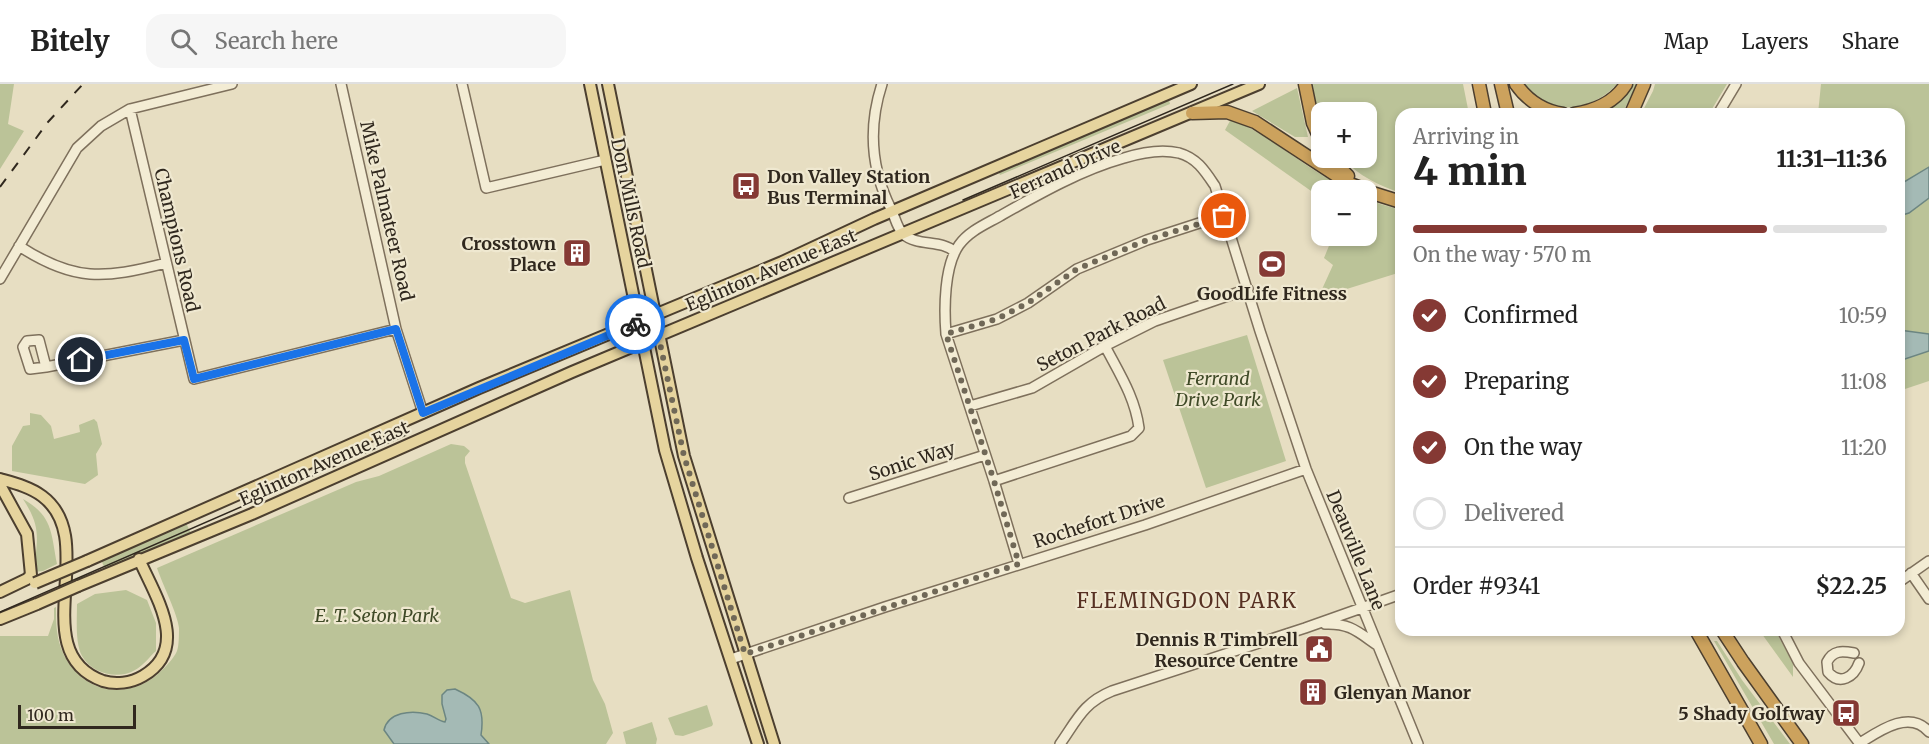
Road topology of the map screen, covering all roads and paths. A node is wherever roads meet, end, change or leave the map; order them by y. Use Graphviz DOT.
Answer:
graph roads {
  1 [pos="232,84"];
  2 [pos="341,84"];
  3 [pos="462,84"];
  4 [pos="590,84"];
  5 [pos="608,84"];
  6 [pos="882,84"];
  7 [pos="1190,84"];
  8 [pos="1259,84"];
  9 [pos="1305,84"];
  10 [pos="1479,84"];
  11 [pos="1501,84"];
  12 [pos="1516,84"];
  13 [pos="1626,84"];
  14 [pos="1644,84"];
  15 [pos="1737,84"];
  16 [pos="1484,108"];
  17 [pos="1507,108"];
  18 [pos="1545,108"];
  19 [pos="1596,108"];
  20 [pos="1634,108"];
  21 [pos="1722,108"];
  22 [pos="130,109"];
  23 [pos="1191,113"];
  24 [pos="1311,113"];
  25 [pos="605,160"];
  26 [pos="1338,168"];
  27 [pos="1343,180"];
  28 [pos="1353,180"];
  29 [pos="1377,194"];
  30 [pos="1395,200"];
  31 [pos="892,211"];
  32 [pos="1224,216"];
  33 [pos="901,232"];
  34 [pos="19,246"];
  35 [pos="955,252"];
  36 [pos="166,263"];
  37 [pos="0,279"];
  38 [pos="1248,289"];
  39 [pos="654,315"];
  40 [pos="639,322"];
  41 [pos="396,329"];
  42 [pos="946,334"];
  43 [pos="658,335"];
  44 [pos="184,340"];
  45 [pos="643,342"];
  46 [pos="1105,346"];
  47 [pos="46,367"];
  48 [pos="970,406"];
  49 [pos="423,413"];
  50 [pos="985,455"];
  51 [pos="1306,469"];
  52 [pos="0,479"];
  53 [pos="994,481"];
  54 [pos="0,485"];
  55 [pos="849,498"];
  56 [pos="139,559"];
  57 [pos="1929,561"];
  58 [pos="1019,564"];
  59 [pos="1911,573"];
  60 [pos="1905,578"];
  61 [pos="0,592"];
  62 [pos="1395,596"];
  63 [pos="0,598"];
  64 [pos="1929,600"];
  65 [pos="1362,608"];
  66 [pos="0,620"];
  67 [pos="1305,628"];
  68 [pos="1699,636"];
  69 [pos="1726,636"];
  70 [pos="1785,636"];
  71 [pos="1378,646"];
  72 [pos="1854,653"];
  73 [pos="745,654"];
  74 [pos="731,659"];
  75 [pos="1859,663"];
  76 [pos="1832,677"];
  77 [pos="1822,694"];
  78 [pos="1929,732"];
  79 [pos="1860,743"];
  80 [pos="758,744"];
  81 [pos="774,744"];
  82 [pos="1060,744"];
  83 [pos="1418,744"];
  84 [pos="1761,744"];
  85 [pos="1802,744"];
  1 -- 22 [label="street"];
  2 -- 41 [label="street, Mike Palmateer Road"];
  3 -- 25 [label="street"];
  4 -- 25 [label="main road, Don Mills Road"];
  5 -- 39 [label="main road, Don Mills Road"];
  6 -- 31 [label="street"];
  7 -- 31 [label="main road, Eglinton Avenue East"];
  8 -- 23 [label="main road, Eglinton Avenue East"];
  9 -- 24 [label="highway"];
  10 -- 16 [label="highway"];
  11 -- 17 [label="highway"];
  12 -- 18 [label="highway"];
  13 -- 19 [label="highway"];
  14 -- 20 [label="highway"];
  15 -- 21 [label="street"];
  22 -- 34 [label="street"];
  22 -- 36 [label="street, Champions Road"];
  23 -- 27 [label="highway"];
  23 -- 33 [label="main road, Eglinton Avenue East"];
  25 -- 40 [label="main road, Don Mills Road"];
  26 -- 28 [label="highway"];
  29 -- 30 [label="highway"];
  31 -- 33 [label="street"];
  31 -- 39 [label="main road, Eglinton Avenue East"];
  32 -- 35 [label="street, Ferrand Drive"];
  32 -- 38 [label="street, Ferrand Drive"];
  32 -- 42 [label="street"];
  33 -- 35 [label="street"];
  33 -- 43 [label="main road, Eglinton Avenue East"];
  34 -- 36 [label="street"];
  34 -- 37 [label="street"];
  35 -- 42 [label="street, Ferrand Drive"];
  36 -- 44 [label="street, Champions Road"];
  38 -- 46 [label="street, Seton Park Road"];
  38 -- 51 [label="street, Ferrand Drive"];
  39 -- 40 [label="main road, Eglinton Avenue East"];
  39 -- 43 [label="main road, Don Mills Road"];
  40 -- 45 [label="main road, Don Mills Road"];
  40 -- 49 [label="main road, Eglinton Avenue East"];
  41 -- 44 [label="street, Champions Road"];
  41 -- 49 [label="street, Mike Palmateer Road"];
  42 -- 48 [label="street, Ferrand Drive"];
  43 -- 45 [label="main road, Eglinton Avenue East"];
  43 -- 73 [label="main road, Don Mills Road"];
  44 -- 47 [label="street"];
  45 -- 56 [label="main road, Eglinton Avenue East"];
  45 -- 74 [label="main road, Don Mills Road"];
  46 -- 48 [label="street, Seton Park Road"];
  46 -- 53 [label="street"];
  48 -- 50 [label="street, Ferrand Drive"];
  49 -- 63 [label="main road, Eglinton Avenue East, bridge"];
  50 -- 53 [label="street, Ferrand Drive"];
  50 -- 55 [label="street, Sonic Way"];
  51 -- 58 [label="street, Rochefort Drive"];
  51 -- 65 [label="street, Deauville Lane"];
  52 -- 56 [label="main road"];
  53 -- 58 [label="street, Ferrand Drive"];
  54 -- 61 [label="main road"];
  56 -- 66 [label="main road, Eglinton Avenue East, bridge"];
  57 -- 59 [label="street"];
  58 -- 73 [label="street, Rochefort Drive"];
  59 -- 60 [label="street"];
  59 -- 64 [label="street"];
  62 -- 65 [label="street"];
  65 -- 67 [label="street"];
  65 -- 71 [label="street, Deauville Lane"];
  67 -- 71 [label="street"];
  67 -- 82 [label="street"];
  68 -- 84 [label="highway"];
  69 -- 85 [label="highway"];
  70 -- 77 [label="street"];
  71 -- 83 [label="street, Deauville Lane"];
  72 -- 76 [label="street"];
  73 -- 74 [label="street, Rochefort Drive"];
  73 -- 81 [label="main road, Don Mills Road"];
  74 -- 80 [label="main road, Don Mills Road"];
  75 -- 76 [label="street"];
  76 -- 77 [label="street"];
  77 -- 79 [label="street"];
  78 -- 79 [label="street"];
}
